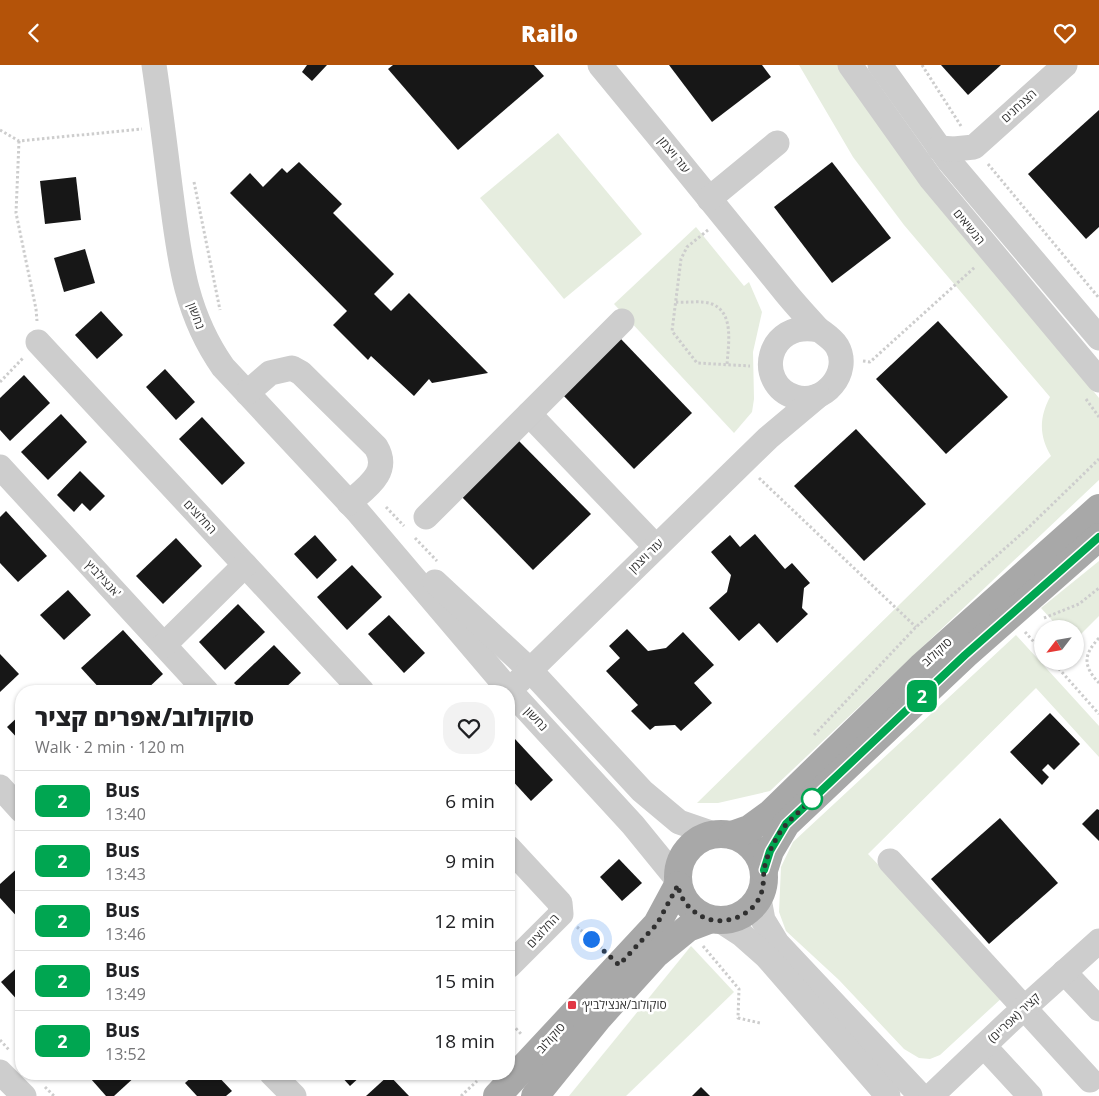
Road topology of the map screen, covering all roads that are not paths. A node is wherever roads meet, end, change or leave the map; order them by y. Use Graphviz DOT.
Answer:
graph roads {
  1 [pos="154,65"];
  2 [pos="600,65"];
  3 [pos="850,65"];
  4 [pos="880,65"];
  5 [pos="1065,65"];
  6 [pos="777,143"];
  7 [pos="939,147"];
  8 [pos="974,147"];
  9 [pos="971,187"];
  10 [pos="717,208"];
  11 [pos="766,269"];
  12 [pos="622,321"];
  13 [pos="819,330"];
  14 [pos="782,338"];
  15 [pos="1099,338"];
  16 [pos="38,342"];
  17 [pos="774,373"];
  18 [pos="1099,380"];
  19 [pos="247,393"];
  20 [pos="818,396"];
  21 [pos="529,414"];
  22 [pos="762,443"];
  23 [pos="0,467"];
  24 [pos="353,507"];
  25 [pos="1099,508"];
  26 [pos="426,517"];
  27 [pos="1099,537"];
  28 [pos="656,547"];
  29 [pos="245,565"];
  30 [pos="164,645"];
  31 [pos="530,669"];
  32 [pos="201,685"];
  33 [pos="356,685"];
  34 [pos="504,685"];
  35 [pos="515,685"];
  36 [pos="515,698"];
  37 [pos="0,787"];
  38 [pos="15,803"];
  39 [pos="723,835"];
  40 [pos="515,854"];
  41 [pos="890,861"];
  42 [pos="764,870"];
  43 [pos="678,882"];
  44 [pos="758,899"];
  45 [pos="706,923"];
  46 [pos="1099,941"];
  47 [pos="515,961"];
  48 [pos="1064,972"];
  49 [pos="1023,1009"];
  50 [pos="1099,1009"];
  51 [pos="984,1046"];
  52 [pos="515,1063"];
  53 [pos="0,1072"];
  54 [pos="278,1080"];
  55 [pos="1090,1081"];
  56 [pos="24,1096"];
  57 [pos="294,1096"];
  58 [pos="534,1096"];
  59 [pos="888,1096"];
  60 [pos="921,1096"];
  61 [pos="931,1096"];
  62 [pos="1030,1096"];
  1 -- 19 [label="street, נחשון"];
  2 -- 10 [label="street, עזר ויצמן"];
  3 -- 18 [label="street, הנשיאים"];
  4 -- 7 [label="street"];
  5 -- 8 [label="street, הצנחנים"];
  6 -- 10 [label="street"];
  7 -- 8 [label="street"];
  7 -- 9 [label="street"];
  8 -- 9 [label="street"];
  9 -- 15 [label="street"];
  10 -- 11 [label="street, עזר ויצמן"];
  11 -- 13 [label="street, עזר ויצמן"];
  11 -- 14 [label="street, עזר ויצמן"];
  12 -- 21 [label="street"];
  13 -- 14 [label="street"];
  13 -- 20 [label="street"];
  14 -- 17 [label="street"];
  16 -- 29 [label="street, החלוצים"];
  17 -- 20 [label="street"];
  17 -- 22 [label="street, עזר ויצמן"];
  19 -- 24 [label="street, נחשון"];
  19 -- 24 [label="street"];
  20 -- 22 [label="street, עזר ויצמן"];
  21 -- 26 [label="street"];
  21 -- 28 [label="street"];
  22 -- 28 [label="street, עזר ויצמן"];
  23 -- 30 [label="street, אנצילביץ'"];
  24 -- 31 [label="street, נחשון"];
  24 -- 34 [label="street, נחשון"];
  25 -- 39 [label="main road, סוקולוב"];
  27 -- 42 [label="main road, סוקולוב"];
  28 -- 31 [label="street, עזר ויצמן"];
  29 -- 30 [label="street"];
  29 -- 33 [label="street, החלוצים"];
  30 -- 32 [label="street, אנצילביץ'"];
  31 -- 35 [label="street, עזר ויצמן"];
  31 -- 39 [label="street, נחשון"];
  36 -- 43 [label="street, נחשון"];
  37 -- 38 [label="street"];
  39 -- 42 [label="main road"];
  39 -- 43 [label="main road"];
  40 -- 47 [label="street, החלוצים"];
  41 -- 49 [label="street"];
  42 -- 44 [label="main road"];
  43 -- 45 [label="main road"];
  43 -- 52 [label="main road, סוקולוב"];
  44 -- 45 [label="main road"];
  44 -- 60 [label="street"];
  45 -- 58 [label="main road, סוקולוב"];
  45 -- 59 [label="street"];
  46 -- 48 [label="street, קציר (אפריים)"];
  48 -- 49 [label="street, קציר (אפריים)"];
  48 -- 50 [label="street"];
  49 -- 51 [label="street, קציר (אפריים)"];
  49 -- 55 [label="street"];
  51 -- 61 [label="street, קציר (אפריים)"];
  51 -- 62 [label="street"];
  53 -- 56 [label="street"];
  54 -- 57 [label="street"];
}
